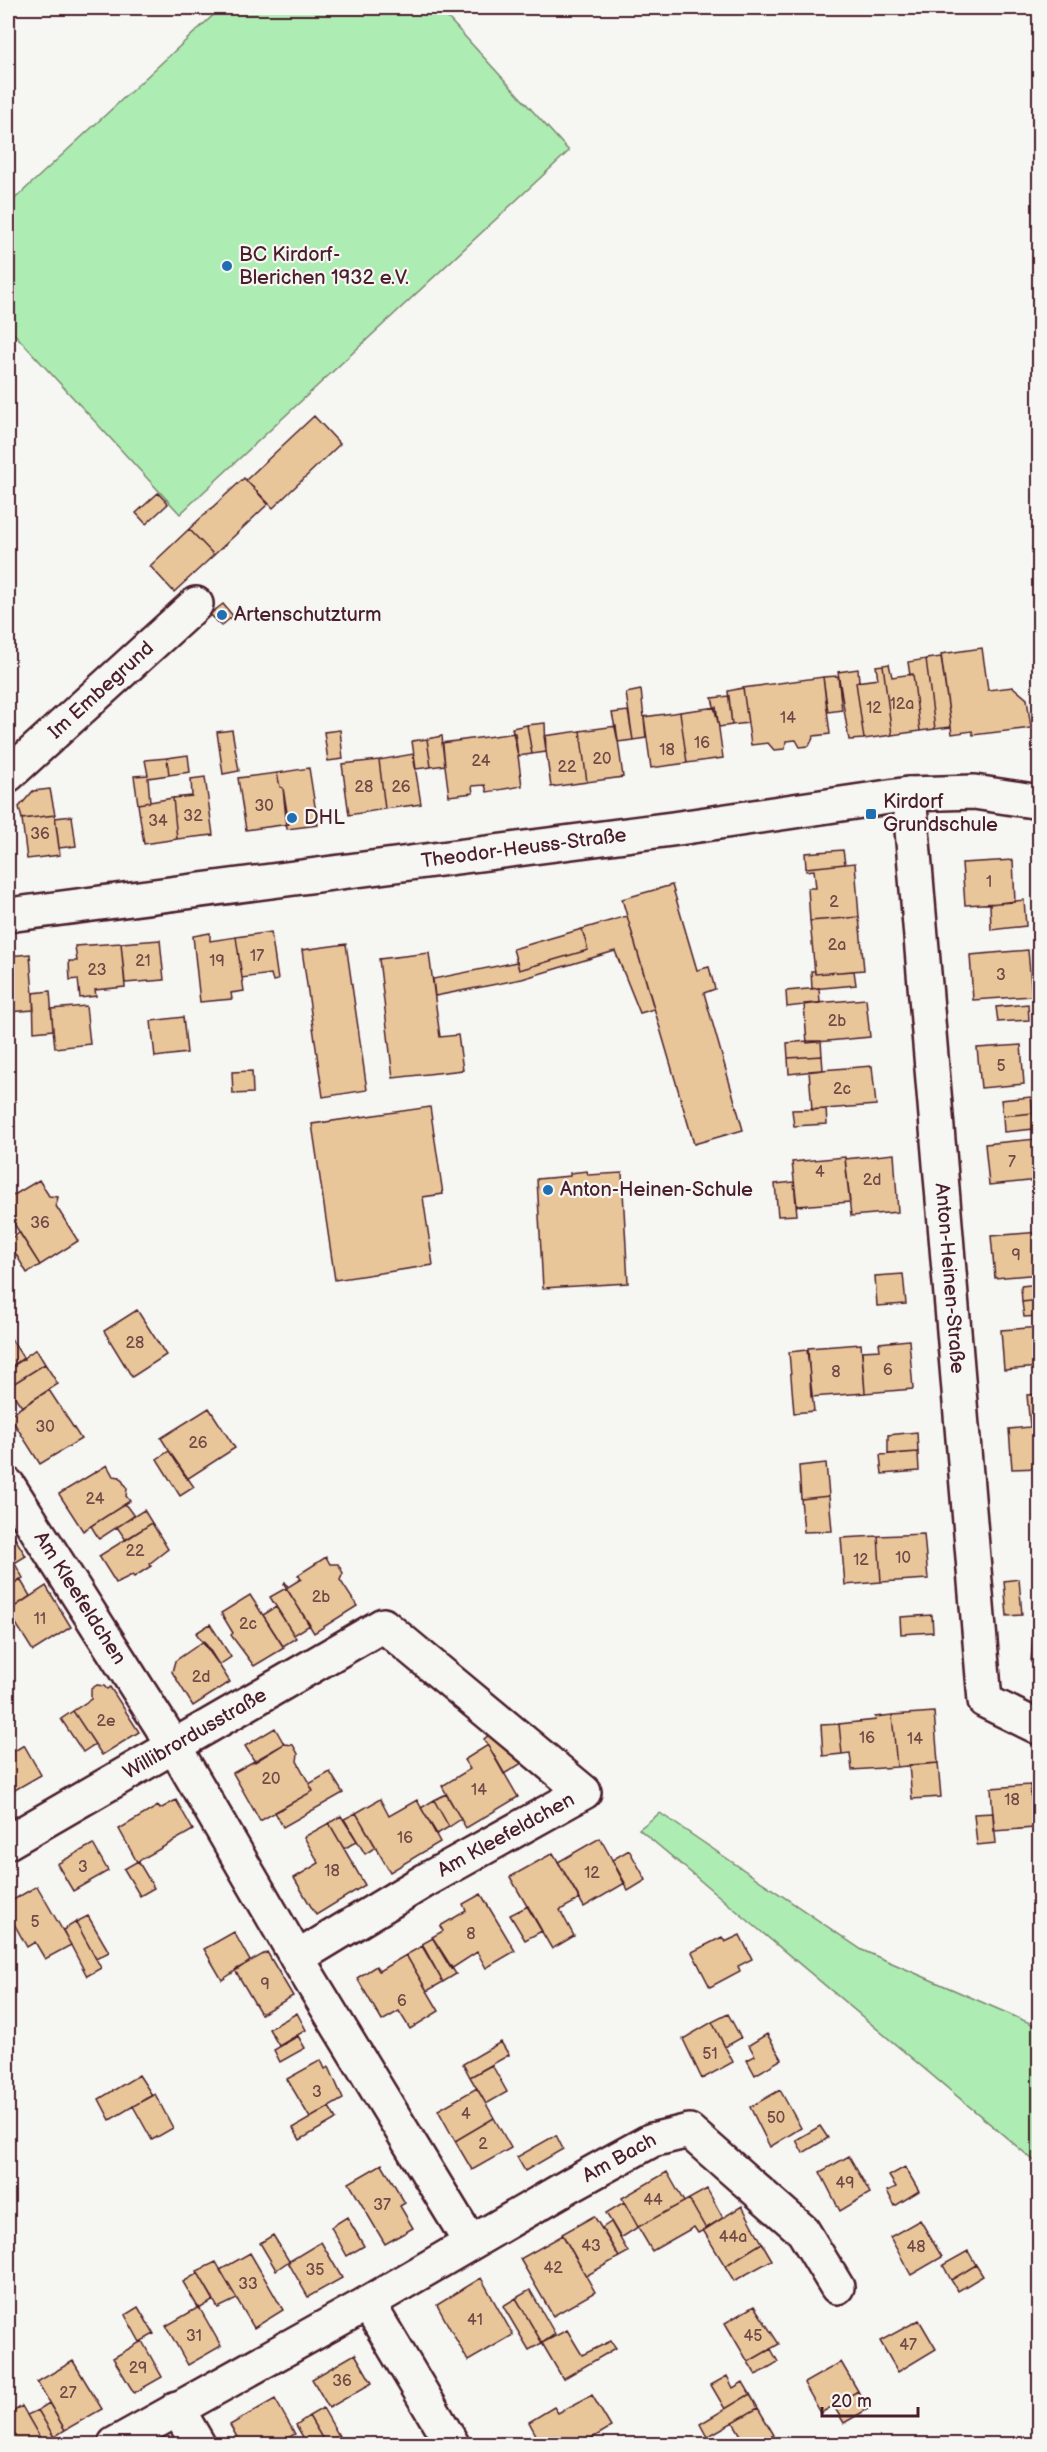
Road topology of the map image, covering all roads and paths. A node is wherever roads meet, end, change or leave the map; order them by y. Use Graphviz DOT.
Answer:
graph roads {
  1 [pos="196,604"];
  2 [pos="8,775"];
  3 [pos="909,794"];
  4 [pos="1040,802"];
  5 [pos="8,915"];
  6 [pos="8,1485"];
  7 [pos="383,1625"];
  8 [pos="1040,1728"];
  9 [pos="174,1746"];
  10 [pos="8,1842"];
  11 [pos="297,1958"];
  12 [pos="470,2242"];
  13 [pos="837,2287"];
  14 [pos="368,2303"];
  15 [pos="177,2408"];
  16 [pos="115,2445"];
  17 [pos="198,2445"];
  18 [pos="452,2445"];
  1 -- 2 [label="street, Im Embegrund"];
  3 -- 4 [label="street, Theodor-Heuss-Straße"];
  3 -- 5 [label="street, Theodor-Heuss-Straße"];
  3 -- 8 [label="street, Anton-Heinen-Straße"];
  6 -- 9 [label="street, Am Kleefeldchen"];
  7 -- 9 [label="street, Willibrordusstraße"];
  7 -- 11 [label="street, Am Kleefeldchen"];
  9 -- 10 [label="street, Willibrordusstraße"];
  9 -- 11 [label="street, Am Kleefeldchen"];
  11 -- 12 [label="street, Am Kleefeldchen"];
  12 -- 13 [label="street, Am Bach"];
  12 -- 14 [label="street, Am Bach"];
  14 -- 15 [label="street, Am Bach"];
  14 -- 18 [label="street"];
  15 -- 16 [label="street, Am Bach"];
  15 -- 17 [label="street"];
}
